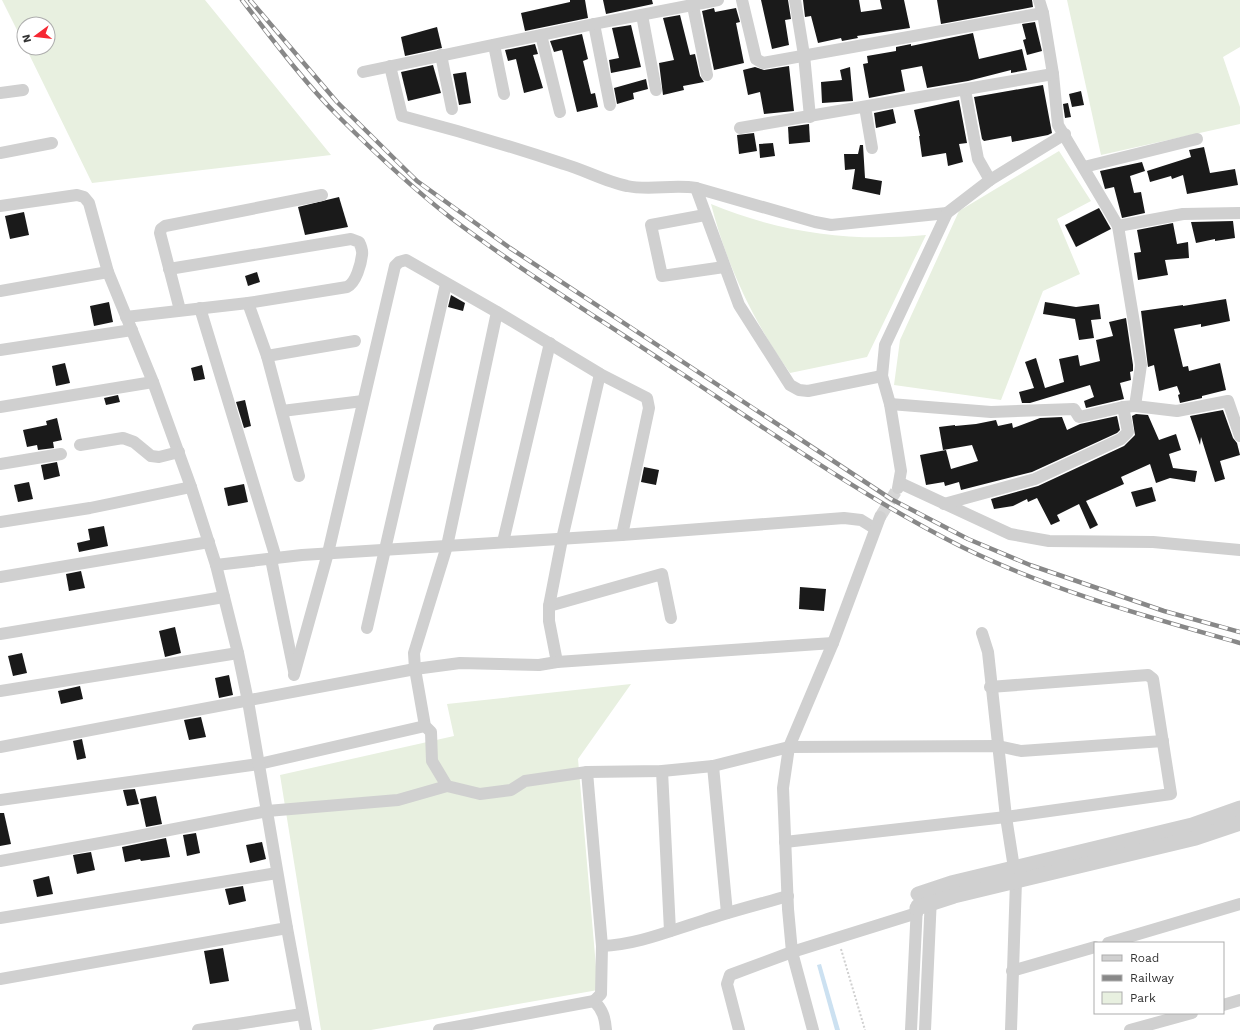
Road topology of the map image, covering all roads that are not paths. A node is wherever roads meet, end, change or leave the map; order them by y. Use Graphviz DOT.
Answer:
graph roads {
  1 [pos="718,0"];
  2 [pos="742,0"];
  3 [pos="795,0"];
  4 [pos="1039,0"];
  5 [pos="693,6"];
  6 [pos="1043,13"];
  7 [pos="642,15"];
  8 [pos="594,24"];
  9 [pos="541,35"];
  10 [pos="494,44"];
  11 [pos="441,55"];
  12 [pos="804,55"];
  13 [pos="390,66"];
  14 [pos="363,72"];
  15 [pos="1053,74"];
  16 [pos="707,75"];
  17 [pos="23,90"];
  18 [pos="656,90"];
  19 [pos="965,90"];
  20 [pos="0,93"];
  21 [pos="504,94"];
  22 [pos="610,105"];
  23 [pos="866,107"];
  24 [pos="452,109"];
  25 [pos="560,112"];
  26 [pos="810,117"];
  27 [pos="740,128"];
  28 [pos="1065,134"];
  29 [pos="1197,139"];
  30 [pos="52,143"];
  31 [pos="872,148"];
  32 [pos="0,153"];
  33 [pos="1084,167"];
  34 [pos="990,180"];
  35 [pos="696,188"];
  36 [pos="322,195"];
  37 [pos="0,206"];
  38 [pos="946,213"];
  39 [pos="1240,213"];
  40 [pos="705,215"];
  41 [pos="1118,226"];
  42 [pos="724,267"];
  43 [pos="168,269"];
  44 [pos="108,272"];
  45 [pos="446,284"];
  46 [pos="0,291"];
  47 [pos="248,303"];
  48 [pos="200,308"];
  49 [pos="180,310"];
  50 [pos="497,312"];
  51 [pos="126,317"];
  52 [pos="132,330"];
  53 [pos="355,341"];
  54 [pos="550,343"];
  55 [pos="0,350"];
  56 [pos="267,356"];
  57 [pos="600,374"];
  58 [pos="882,376"];
  59 [pos="153,382"];
  60 [pos="363,401"];
  61 [pos="890,404"];
  62 [pos="0,407"];
  63 [pos="1129,407"];
  64 [pos="282,411"];
  65 [pos="1240,436"];
  66 [pos="80,445"];
  67 [pos="179,452"];
  68 [pos="61,454"];
  69 [pos="0,464"];
  70 [pos="299,476"];
  71 [pos="191,487"];
  72 [pos="944,504"];
  73 [pos="880,517"];
  74 [pos="0,522"];
  75 [pos="874,528"];
  76 [pos="622,535"];
  77 [pos="562,539"];
  78 [pos="209,542"];
  79 [pos="503,542"];
  80 [pos="447,546"];
  81 [pos="385,550"];
  82 [pos="1240,550"];
  83 [pos="328,553"];
  84 [pos="274,559"];
  85 [pos="216,565"];
  86 [pos="0,577"];
  87 [pos="224,597"];
  88 [pos="549,606"];
  89 [pos="671,618"];
  90 [pos="367,628"];
  91 [pos="982,633"];
  92 [pos="0,634"];
  93 [pos="833,642"];
  94 [pos="238,652"];
  95 [pos="557,662"];
  96 [pos="415,669"];
  97 [pos="294,675"];
  98 [pos="990,687"];
  99 [pos="296,690"];
  100 [pos="0,691"];
  101 [pos="248,701"];
  102 [pos="425,726"];
  103 [pos="1163,741"];
  104 [pos="998,746"];
  105 [pos="0,747"];
  106 [pos="790,747"];
  107 [pos="259,764"];
  108 [pos="713,766"];
  109 [pos="662,771"];
  110 [pos="587,772"];
  111 [pos="447,786"];
  112 [pos="0,800"];
  113 [pos="1240,808"];
  114 [pos="266,811"];
  115 [pos="1006,817"];
  116 [pos="1240,823"];
  117 [pos="785,842"];
  118 [pos="0,861"];
  119 [pos="278,873"];
  120 [pos="1015,874"];
  121 [pos="788,896"];
  122 [pos="923,901"];
  123 [pos="1240,904"];
  124 [pos="726,913"];
  125 [pos="0,918"];
  126 [pos="287,928"];
  127 [pos="670,931"];
  128 [pos="1111,942"];
  129 [pos="602,946"];
  130 [pos="1094,947"];
  131 [pos="792,952"];
  132 [pos="1012,971"];
  133 [pos="0,979"];
  134 [pos="1240,1000"];
  135 [pos="594,1001"];
  136 [pos="1224,1005"];
  137 [pos="302,1014"];
  138 [pos="1188,1014"];
  139 [pos="198,1030"];
  140 [pos="306,1030"];
  141 [pos="439,1030"];
  142 [pos="606,1030"];
  143 [pos="740,1030"];
  144 [pos="813,1030"];
  145 [pos="911,1030"];
  146 [pos="925,1030"];
  147 [pos="1011,1030"];
  148 [pos="1130,1030"];
  1 -- 5 [label="street"];
  2 -- 12 [label="street"];
  3 -- 12 [label="street"];
  4 -- 6 [label="street"];
  5 -- 7 [label="street"];
  5 -- 16 [label="street"];
  6 -- 12 [label="street"];
  6 -- 15 [label="street"];
  7 -- 8 [label="street"];
  7 -- 18 [label="street"];
  8 -- 9 [label="street"];
  8 -- 22 [label="street"];
  9 -- 10 [label="street"];
  9 -- 25 [label="street"];
  10 -- 11 [label="street"];
  10 -- 21 [label="street"];
  11 -- 13 [label="street"];
  11 -- 24 [label="street"];
  12 -- 26 [label="street"];
  13 -- 14 [label="street"];
  13 -- 35 [label="street"];
  15 -- 19 [label="street"];
  15 -- 28 [label="street"];
  17 -- 20 [label="street"];
  19 -- 23 [label="street"];
  19 -- 34 [label="street"];
  23 -- 26 [label="street"];
  23 -- 31 [label="street"];
  26 -- 27 [label="street"];
  28 -- 33 [label="street"];
  28 -- 34 [label="street"];
  29 -- 33 [label="street"];
  30 -- 32 [label="street"];
  33 -- 41 [label="street"];
  34 -- 38 [label="street"];
  35 -- 38 [label="street"];
  35 -- 40 [label="street"];
  36 -- 43 [label="street"];
  37 -- 44 [label="street"];
  38 -- 58 [label="street"];
  39 -- 41 [label="street"];
  40 -- 42 [label="street"];
  40 -- 42 [label="street"];
  41 -- 63 [label="street"];
  42 -- 58 [label="street"];
  43 -- 47 [label="street"];
  43 -- 49 [label="street"];
  44 -- 46 [label="street"];
  44 -- 51 [label="street"];
  45 -- 50 [label="street"];
  45 -- 60 [label="street"];
  45 -- 81 [label="street"];
  47 -- 48 [label="street"];
  47 -- 56 [label="street"];
  48 -- 49 [label="street"];
  48 -- 84 [label="street"];
  49 -- 51 [label="street"];
  50 -- 54 [label="street"];
  50 -- 80 [label="street"];
  51 -- 52 [label="street"];
  52 -- 55 [label="street"];
  52 -- 59 [label="street"];
  53 -- 56 [label="street"];
  54 -- 57 [label="street"];
  54 -- 79 [label="street"];
  56 -- 64 [label="street"];
  57 -- 76 [label="street"];
  57 -- 77 [label="street"];
  58 -- 61 [label="street"];
  59 -- 62 [label="street"];
  59 -- 67 [label="street"];
  60 -- 64 [label="street"];
  60 -- 83 [label="street"];
  61 -- 63 [label="street"];
  61 -- 72 [label="street"];
  63 -- 65 [label="street"];
  63 -- 72 [label="street"];
  64 -- 70 [label="street"];
  66 -- 67 [label="street"];
  67 -- 71 [label="street"];
  68 -- 69 [label="street"];
  71 -- 74 [label="street"];
  71 -- 78 [label="street"];
  72 -- 82 [label="street"];
  73 -- 75 [label="street"];
  75 -- 76 [label="street"];
  75 -- 93 [label="street"];
  76 -- 77 [label="street"];
  77 -- 79 [label="street"];
  77 -- 88 [label="street"];
  78 -- 85 [label="street"];
  78 -- 86 [label="street"];
  79 -- 80 [label="street"];
  80 -- 81 [label="street"];
  80 -- 96 [label="street"];
  81 -- 83 [label="street"];
  81 -- 90 [label="street"];
  83 -- 84 [label="street"];
  83 -- 97 [label="street"];
  84 -- 85 [label="street"];
  84 -- 97 [label="street"];
  85 -- 87 [label="street"];
  87 -- 92 [label="street"];
  87 -- 94 [label="street"];
  88 -- 89 [label="street"];
  88 -- 95 [label="street"];
  91 -- 98 [label="street"];
  93 -- 95 [label="street"];
  93 -- 106 [label="street"];
  94 -- 100 [label="street"];
  94 -- 101 [label="street"];
  95 -- 96 [label="street"];
  96 -- 99 [label="street"];
  96 -- 102 [label="street"];
  97 -- 99 [label="street"];
  98 -- 103 [label="street"];
  98 -- 104 [label="street"];
  99 -- 101 [label="street"];
  101 -- 105 [label="street"];
  101 -- 107 [label="street"];
  102 -- 107 [label="street"];
  102 -- 111 [label="street"];
  103 -- 104 [label="street"];
  103 -- 115 [label="street"];
  104 -- 106 [label="street"];
  104 -- 115 [label="street"];
  106 -- 108 [label="street"];
  106 -- 117 [label="street"];
  107 -- 112 [label="street"];
  107 -- 114 [label="street"];
  108 -- 109 [label="street"];
  108 -- 124 [label="street"];
  109 -- 110 [label="street"];
  109 -- 127 [label="street"];
  110 -- 111 [label="street"];
  110 -- 129 [label="street"];
  111 -- 114 [label="street"];
  113 -- 120 [label="street"];
  114 -- 118 [label="street"];
  114 -- 119 [label="street"];
  115 -- 117 [label="street"];
  115 -- 120 [label="street"];
  116 -- 120 [label="street"];
  117 -- 121 [label="street"];
  119 -- 125 [label="street"];
  119 -- 126 [label="street"];
  120 -- 122 [label="street"];
  120 -- 132 [label="street"];
  121 -- 124 [label="street"];
  121 -- 131 [label="street"];
  122 -- 131 [label="street"];
  122 -- 145 [label="street"];
  122 -- 146 [label="street"];
  123 -- 128 [label="street"];
  124 -- 127 [label="street"];
  126 -- 133 [label="street"];
  126 -- 137 [label="street"];
  127 -- 129 [label="street"];
  129 -- 135 [label="street"];
  130 -- 132 [label="street"];
  131 -- 143 [label="street"];
  131 -- 144 [label="street"];
  132 -- 147 [label="street"];
  134 -- 136 [label="street"];
  135 -- 141 [label="street"];
  135 -- 142 [label="street"];
  137 -- 139 [label="street"];
  137 -- 140 [label="street"];
  138 -- 148 [label="street"];
}
